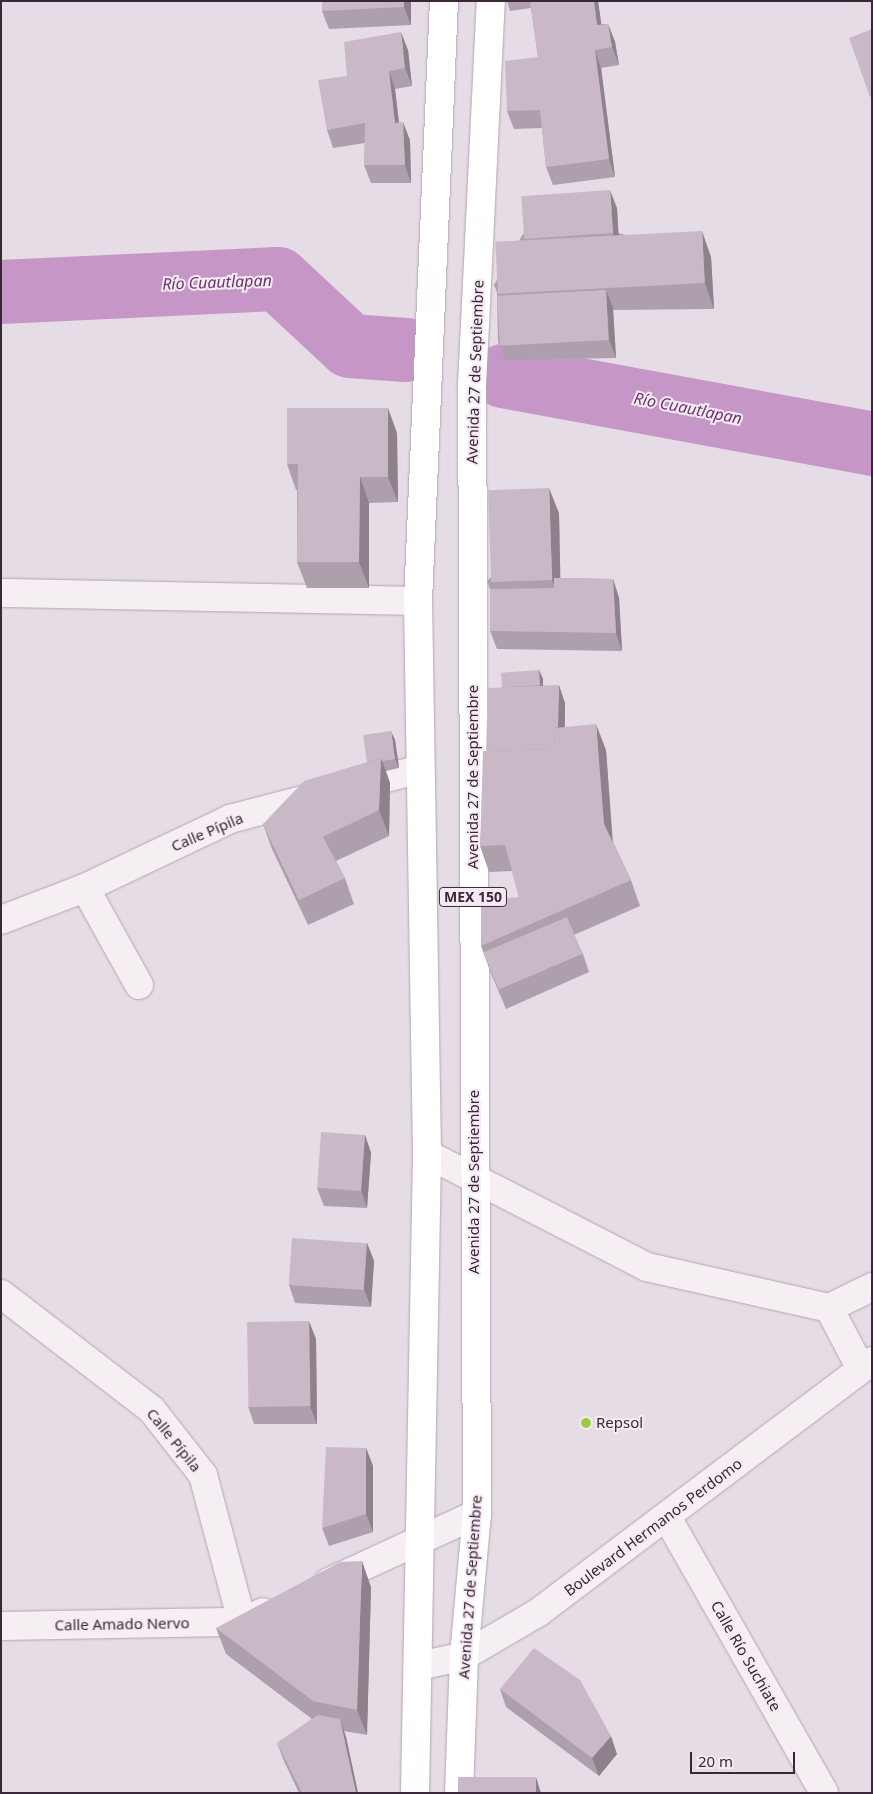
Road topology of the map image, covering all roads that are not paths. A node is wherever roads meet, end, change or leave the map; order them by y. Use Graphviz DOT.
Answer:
graph roads {
  1 [pos="444,1"];
  2 [pos="491,1"];
  3 [pos="431,383"];
  4 [pos="472,385"];
  5 [pos="1,593"];
  6 [pos="418,601"];
  7 [pos="421,770"];
  8 [pos="85,888"];
  9 [pos="1,920"];
  10 [pos="139,985"];
  11 [pos="427,1154"];
  12 [pos="474,1180"];
  13 [pos="872,1287"];
  14 [pos="1,1294"];
  15 [pos="829,1308"];
  16 [pos="866,1364"];
  17 [pos="477,1514"];
  18 [pos="668,1519"];
  19 [pos="423,1540"];
  20 [pos="242,1622"];
  21 [pos="1,1626"];
  22 [pos="464,1656"];
  23 [pos="419,1666"];
  24 [pos="415,1793"];
  25 [pos="459,1793"];
  26 [pos="824,1793"];
  1 -- 3 [label="main road, MEX 150"];
  2 -- 4 [label="main road, Avenida 27 de Septiembre / MEX 150"];
  3 -- 4 [label="main road"];
  3 -- 6 [label="main road, MEX 150"];
  4 -- 12 [label="main road, Avenida 27 de Septiembre / MEX 150"];
  5 -- 6 [label="street"];
  6 -- 7 [label="main road, MEX 150"];
  7 -- 8 [label="street, Calle Pípila"];
  7 -- 11 [label="main road, MEX 150"];
  8 -- 9 [label="street, Calle Pípila"];
  8 -- 10 [label="street"];
  11 -- 12 [label="street"];
  11 -- 19 [label="main road, MEX 150"];
  12 -- 15 [label="street"];
  12 -- 17 [label="main road, Avenida 27 de Septiembre / MEX 150"];
  13 -- 15 [label="street"];
  14 -- 20 [label="street, Calle Pípila"];
  15 -- 16 [label="street"];
  16 -- 18 [label="street, Boulevard Hermanos Perdomo"];
  17 -- 19 [label="street"];
  17 -- 22 [label="main road, Avenida 27 de Septiembre / MEX 150"];
  18 -- 22 [label="street, Boulevard Hermanos Perdomo"];
  18 -- 26 [label="street, Calle Río Suchiate"];
  19 -- 20 [label="street"];
  19 -- 23 [label="main road, MEX 150"];
  20 -- 21 [label="street, Calle Amado Nervo"];
  22 -- 23 [label="street, Boulevard Hermanos Perdomo"];
  22 -- 25 [label="main road, Avenida 27 de Septiembre / MEX 150"];
  23 -- 24 [label="main road, MEX 150"];
}
